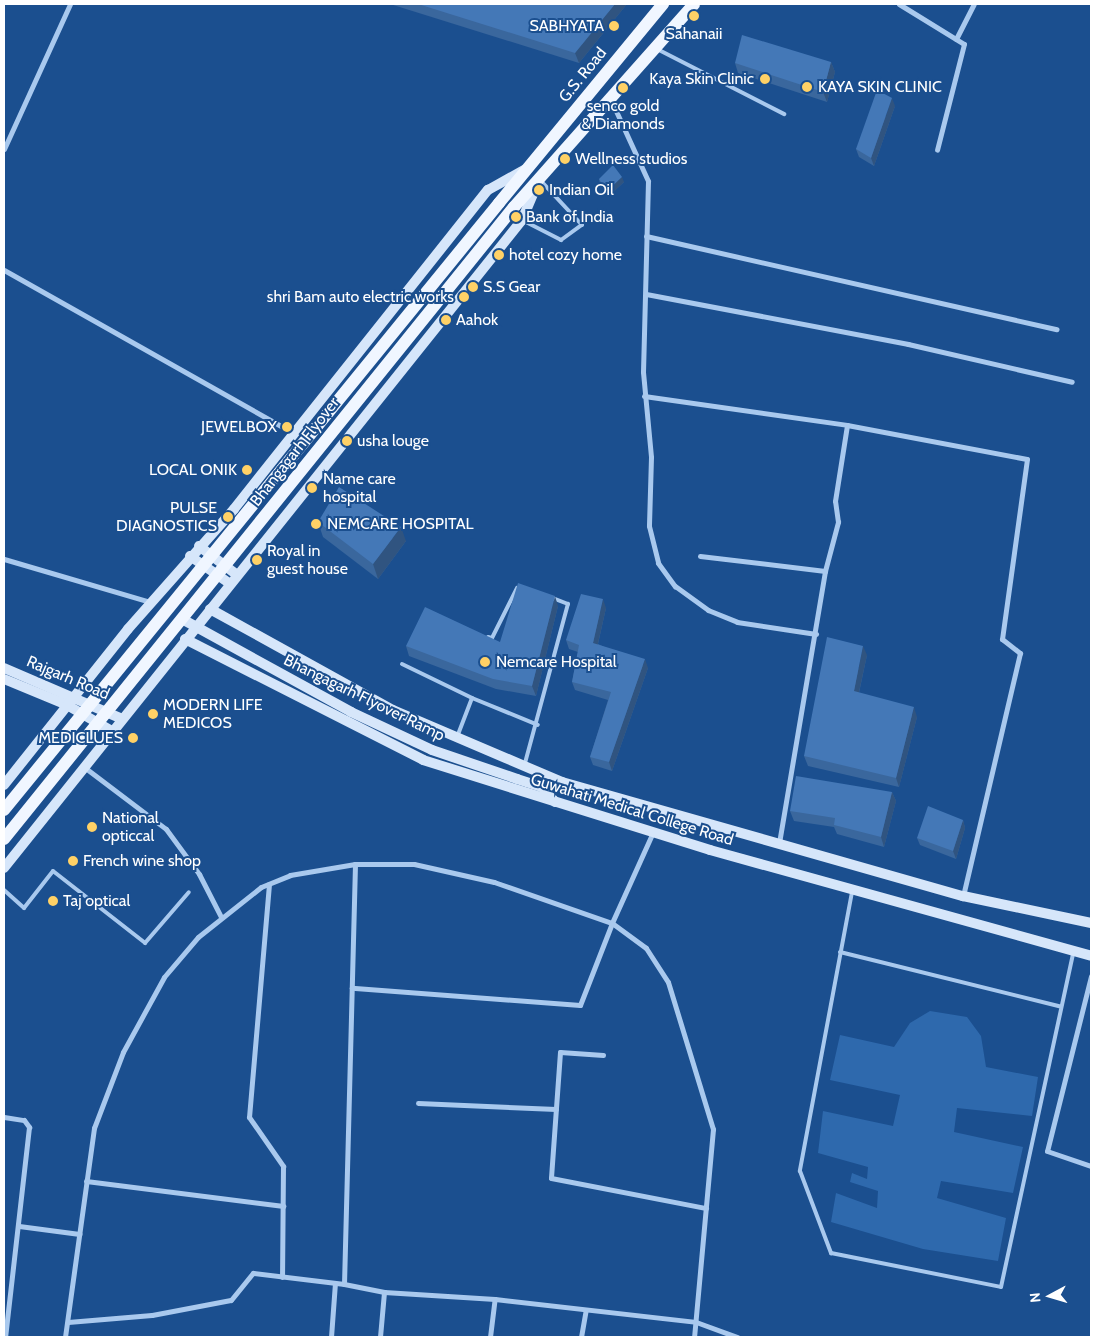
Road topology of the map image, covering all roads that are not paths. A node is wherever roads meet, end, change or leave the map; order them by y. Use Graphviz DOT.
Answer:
graph roads {
  1 [pos="70,4"];
  2 [pos="663,4"];
  3 [pos="694,4"];
  4 [pos="899,4"];
  5 [pos="974,4"];
  6 [pos="956,39"];
  7 [pos="655,48"];
  8 [pos="611,100"];
  9 [pos="784,114"];
  10 [pos="6,136"];
  11 [pos="4,149"];
  12 [pos="937,150"];
  13 [pos="528,168"];
  14 [pos="539,179"];
  15 [pos="522,220"];
  16 [pos="646,236"];
  17 [pos="4,270"];
  18 [pos="646,294"];
  19 [pos="1057,329"];
  20 [pos="1072,382"];
  21 [pos="644,396"];
  22 [pos="847,425"];
  23 [pos="293,433"];
  24 [pos="199,546"];
  25 [pos="190,556"];
  26 [pos="700,556"];
  27 [pos="4,559"];
  28 [pos="825,571"];
  29 [pos="237,575"];
  30 [pos="229,583"];
  31 [pos="526,590"];
  32 [pos="543,596"];
  33 [pos="150,602"];
  34 [pos="210,609"];
  35 [pos="182,619"];
  36 [pos="816,634"];
  37 [pos="483,635"];
  38 [pos="185,639"];
  39 [pos="402,664"];
  40 [pos="4,668"];
  41 [pos="4,679"];
  42 [pos="76,696"];
  43 [pos="472,698"];
  44 [pos="67,705"];
  45 [pos="120,718"];
  46 [pos="538,725"];
  47 [pos="110,730"];
  48 [pos="456,739"];
  49 [pos="524,763"];
  50 [pos="83,766"];
  51 [pos="562,782"];
  52 [pos="4,785"];
  53 [pos="542,787"];
  54 [pos="556,803"];
  55 [pos="4,810"];
  56 [pos="652,832"];
  57 [pos="4,839"];
  58 [pos="779,846"];
  59 [pos="355,864"];
  60 [pos="4,868"];
  61 [pos="269,884"];
  62 [pos="4,890"];
  63 [pos="852,891"];
  64 [pos="189,892"];
  65 [pos="963,896"];
  66 [pos="221,918"];
  67 [pos="1091,919"];
  68 [pos="612,923"];
  69 [pos="1091,923"];
  70 [pos="1073,950"];
  71 [pos="840,952"];
  72 [pos="1091,956"];
  73 [pos="1091,976"];
  74 [pos="352,988"];
  75 [pos="1059,1006"];
  76 [pos="603,1055"];
  77 [pos="418,1103"];
  78 [pos="556,1109"];
  79 [pos="4,1117"];
  80 [pos="1091,1166"];
  81 [pos="86,1181"];
  82 [pos="283,1206"];
  83 [pos="706,1208"];
  84 [pos="19,1226"];
  85 [pos="78,1234"];
  86 [pos="282,1276"];
  87 [pos="335,1283"];
  88 [pos="344,1284"];
  89 [pos="384,1292"];
  90 [pos="495,1299"];
  91 [pos="586,1310"];
  92 [pos="68,1322"];
  93 [pos="696,1322"];
  94 [pos="5,1337"];
  95 [pos="65,1337"];
  96 [pos="331,1337"];
  97 [pos="380,1337"];
  98 [pos="490,1337"];
  99 [pos="581,1337"];
  100 [pos="694,1337"];
  101 [pos="737,1337"];
  1 -- 10 [label="street"];
  2 -- 13 [label="main road, G.S. Road"];
  3 -- 7 [label="main road"];
  4 -- 6 [label="street"];
  5 -- 6 [label="street"];
  6 -- 12 [label="street"];
  7 -- 8 [label="main road"];
  7 -- 9 [label="lane"];
  8 -- 14 [label="main road"];
  8 -- 16 [label="street"];
  10 -- 11 [label="street"];
  13 -- 23 [label="main road"];
  13 -- 55 [label="main road, Bhangagarh Flyover, bridge"];
  14 -- 15 [label="main road"];
  14 -- 15 [label="lane"];
  14 -- 35 [label="main road, Bhangagarh Flyover, bridge"];
  15 -- 29 [label="main road"];
  16 -- 18 [label="street"];
  16 -- 19 [label="street"];
  17 -- 23 [label="street"];
  18 -- 20 [label="street"];
  18 -- 21 [label="street"];
  21 -- 22 [label="street"];
  21 -- 36 [label="street"];
  22 -- 28 [label="street"];
  22 -- 65 [label="street"];
  23 -- 24 [label="main road"];
  24 -- 25 [label="main road"];
  24 -- 29 [label="main road"];
  25 -- 30 [label="main road"];
  25 -- 33 [label="main road"];
  26 -- 28 [label="street"];
  27 -- 33 [label="street"];
  28 -- 36 [label="street"];
  29 -- 30 [label="main road"];
  30 -- 34 [label="main road"];
  31 -- 37 [label="lane"];
  32 -- 46 [label="lane"];
  33 -- 42 [label="main road"];
  34 -- 38 [label="main road"];
  34 -- 48 [label="main road, Guwahati Medical College Road"];
  35 -- 53 [label="main road, Bhangagarh Flyover Ramp, bridge"];
  35 -- 57 [label="main road, Bhangagarh Flyover, bridge"];
  36 -- 58 [label="street"];
  38 -- 45 [label="main road"];
  38 -- 54 [label="main road, Guwahati Medical College Road"];
  39 -- 43 [label="lane"];
  40 -- 42 [label="main road, Rajgarh Road"];
  41 -- 44 [label="main road, Rajgarh Road"];
  42 -- 44 [label="main road"];
  42 -- 45 [label="main road, Rajgarh Road"];
  43 -- 46 [label="lane"];
  43 -- 48 [label="lane"];
  44 -- 47 [label="main road, Rajgarh Road"];
  44 -- 52 [label="main road"];
  45 -- 47 [label="main road"];
  46 -- 49 [label="lane"];
  47 -- 50 [label="main road"];
  48 -- 49 [label="main road, Guwahati Medical College Road"];
  49 -- 51 [label="main road, Guwahati Medical College Road"];
  50 -- 60 [label="main road"];
  50 -- 66 [label="street"];
  51 -- 53 [label="main road"];
  51 -- 58 [label="main road, Guwahati Medical College Road"];
  53 -- 54 [label="main road"];
  54 -- 56 [label="main road, Guwahati Medical College Road"];
  56 -- 63 [label="main road, Guwahati Medical College Road"];
  56 -- 68 [label="street"];
  58 -- 65 [label="main road, Guwahati Medical College Road"];
  59 -- 61 [label="street"];
  59 -- 68 [label="street"];
  59 -- 74 [label="street"];
  61 -- 66 [label="street"];
  61 -- 82 [label="street"];
  62 -- 64 [label="lane"];
  63 -- 70 [label="main road, Guwahati Medical College Road"];
  63 -- 71 [label="lane"];
  65 -- 69 [label="main road, Guwahati Medical College Road"];
  66 -- 81 [label="street"];
  67 -- 69 [label="street"];
  68 -- 74 [label="street"];
  68 -- 83 [label="street"];
  70 -- 72 [label="main road, Guwahati Medical College Road"];
  70 -- 75 [label="lane"];
  71 -- 75 [label="lane"];
  71 -- 75 [label="lane"];
  73 -- 80 [label="street"];
  74 -- 88 [label="street"];
  76 -- 78 [label="street"];
  77 -- 78 [label="street"];
  78 -- 83 [label="street"];
  79 -- 84 [label="street"];
  81 -- 82 [label="street"];
  81 -- 85 [label="street"];
  82 -- 86 [label="street"];
  83 -- 93 [label="street"];
  84 -- 85 [label="street"];
  84 -- 94 [label="street"];
  85 -- 92 [label="street"];
  86 -- 87 [label="street"];
  86 -- 92 [label="street"];
  87 -- 88 [label="street"];
  87 -- 96 [label="street"];
  88 -- 89 [label="street"];
  89 -- 90 [label="street"];
  89 -- 97 [label="street"];
  90 -- 91 [label="street"];
  90 -- 98 [label="street"];
  91 -- 93 [label="street"];
  91 -- 99 [label="street"];
  92 -- 95 [label="street"];
  93 -- 100 [label="street"];
  93 -- 101 [label="street"];
}
